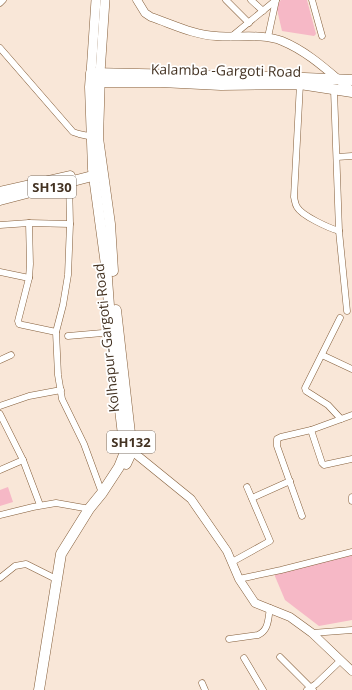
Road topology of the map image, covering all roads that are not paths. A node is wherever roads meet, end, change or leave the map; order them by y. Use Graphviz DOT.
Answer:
graph roads {
  1 [pos="3,0"];
  2 [pos="96,0"];
  3 [pos="105,0"];
  4 [pos="226,0"];
  5 [pos="251,0"];
  6 [pos="276,0"];
  7 [pos="312,0"];
  8 [pos="141,1"];
  9 [pos="0,3"];
  10 [pos="263,11"];
  11 [pos="249,23"];
  12 [pos="322,36"];
  13 [pos="231,37"];
  14 [pos="268,37"];
  15 [pos="0,48"];
  16 [pos="95,77"];
  17 [pos="338,80"];
  18 [pos="352,80"];
  19 [pos="300,84"];
  20 [pos="334,90"];
  21 [pos="352,91"];
  22 [pos="94,138"];
  23 [pos="352,156"];
  24 [pos="337,157"];
  25 [pos="98,172"];
  26 [pos="69,179"];
  27 [pos="0,192"];
  28 [pos="0,200"];
  29 [pos="29,223"];
  30 [pos="70,224"];
  31 [pos="0,226"];
  32 [pos="339,231"];
  33 [pos="0,272"];
  34 [pos="29,278"];
  35 [pos="347,311"];
  36 [pos="340,318"];
  37 [pos="56,332"];
  38 [pos="115,332"];
  39 [pos="68,336"];
  40 [pos="10,355"];
  41 [pos="322,355"];
  42 [pos="0,360"];
  43 [pos="352,369"];
  44 [pos="60,390"];
  45 [pos="0,406"];
  46 [pos="0,414"];
  47 [pos="352,415"];
  48 [pos="342,419"];
  49 [pos="311,430"];
  50 [pos="124,444"];
  51 [pos="132,451"];
  52 [pos="352,459"];
  53 [pos="23,460"];
  54 [pos="0,470"];
  55 [pos="290,481"];
  56 [pos="247,487"];
  57 [pos="102,493"];
  58 [pos="352,497"];
  59 [pos="252,498"];
  60 [pos="352,501"];
  61 [pos="40,505"];
  62 [pos="92,509"];
  63 [pos="0,515"];
  64 [pos="302,516"];
  65 [pos="352,552"];
  66 [pos="232,562"];
  67 [pos="0,578"];
  68 [pos="239,579"];
  69 [pos="59,580"];
  70 [pos="270,608"];
  71 [pos="352,630"];
  72 [pos="312,633"];
  73 [pos="229,639"];
  74 [pos="280,657"];
  75 [pos="244,658"];
  76 [pos="341,660"];
  77 [pos="352,670"];
  78 [pos="202,683"];
  79 [pos="311,689"];
  80 [pos="39,690"];
  81 [pos="45,690"];
  82 [pos="205,690"];
  83 [pos="263,690"];
  1 -- 9 [label="street"];
  2 -- 16 [label="main road"];
  3 -- 16 [label="main road"];
  4 -- 11 [label="street"];
  5 -- 10 [label="street"];
  6 -- 10 [label="street"];
  6 -- 14 [label="street"];
  7 -- 12 [label="street"];
  8 -- 13 [label="street"];
  10 -- 11 [label="street"];
  11 -- 13 [label="street"];
  13 -- 14 [label="street"];
  14 -- 17 [label="street"];
  15 -- 22 [label="street"];
  16 -- 17 [label="main road"];
  16 -- 19 [label="main road, Kalamba -Gargoti Road"];
  16 -- 22 [label="main road"];
  17 -- 18 [label="main road"];
  17 -- 21 [label="street"];
  19 -- 20 [label="main road, Kalamba -Gargoti Road"];
  19 -- 32 [label="street"];
  20 -- 21 [label="main road, Kalamba -Gargoti Road"];
  20 -- 24 [label="street"];
  22 -- 25 [label="main road"];
  23 -- 24 [label="street"];
  24 -- 32 [label="street"];
  25 -- 26 [label="main road, SH130"];
  25 -- 38 [label="main road, Kolhapur-Gargoti Road / SH132"];
  26 -- 27 [label="main road, SH130"];
  26 -- 28 [label="main road, SH130"];
  26 -- 30 [label="street"];
  29 -- 30 [label="street"];
  29 -- 31 [label="street"];
  29 -- 34 [label="street"];
  30 -- 37 [label="street"];
  32 -- 35 [label="street"];
  33 -- 34 [label="street"];
  34 -- 37 [label="street"];
  36 -- 41 [label="street"];
  37 -- 44 [label="street"];
  38 -- 39 [label="street"];
  38 -- 50 [label="main road"];
  38 -- 51 [label="main road, Kolhapur-Gargoti Road / SH132"];
  40 -- 42 [label="street"];
  41 -- 43 [label="street"];
  41 -- 48 [label="street"];
  44 -- 45 [label="street"];
  44 -- 57 [label="street"];
  46 -- 53 [label="street"];
  47 -- 48 [label="street"];
  48 -- 49 [label="street"];
  49 -- 52 [label="street"];
  49 -- 55 [label="street"];
  50 -- 51 [label="street"];
  50 -- 57 [label="main road"];
  51 -- 62 [label="main road, SH132"];
  51 -- 66 [label="street"];
  53 -- 54 [label="street"];
  53 -- 61 [label="street"];
  55 -- 59 [label="street"];
  55 -- 64 [label="street"];
  56 -- 59 [label="street"];
  57 -- 62 [label="main road"];
  58 -- 60 [label="street"];
  59 -- 66 [label="street"];
  61 -- 62 [label="street"];
  61 -- 63 [label="street"];
  62 -- 69 [label="main road, SH132"];
  65 -- 68 [label="street"];
  66 -- 68 [label="street"];
  67 -- 69 [label="street"];
  68 -- 70 [label="street"];
  69 -- 80 [label="main road"];
  69 -- 81 [label="main road, SH132"];
  70 -- 72 [label="street"];
  70 -- 73 [label="street"];
  71 -- 72 [label="street"];
  72 -- 76 [label="street"];
  74 -- 79 [label="street"];
  75 -- 83 [label="street"];
  76 -- 77 [label="street"];
  76 -- 79 [label="street"];
  78 -- 82 [label="street"];
}
